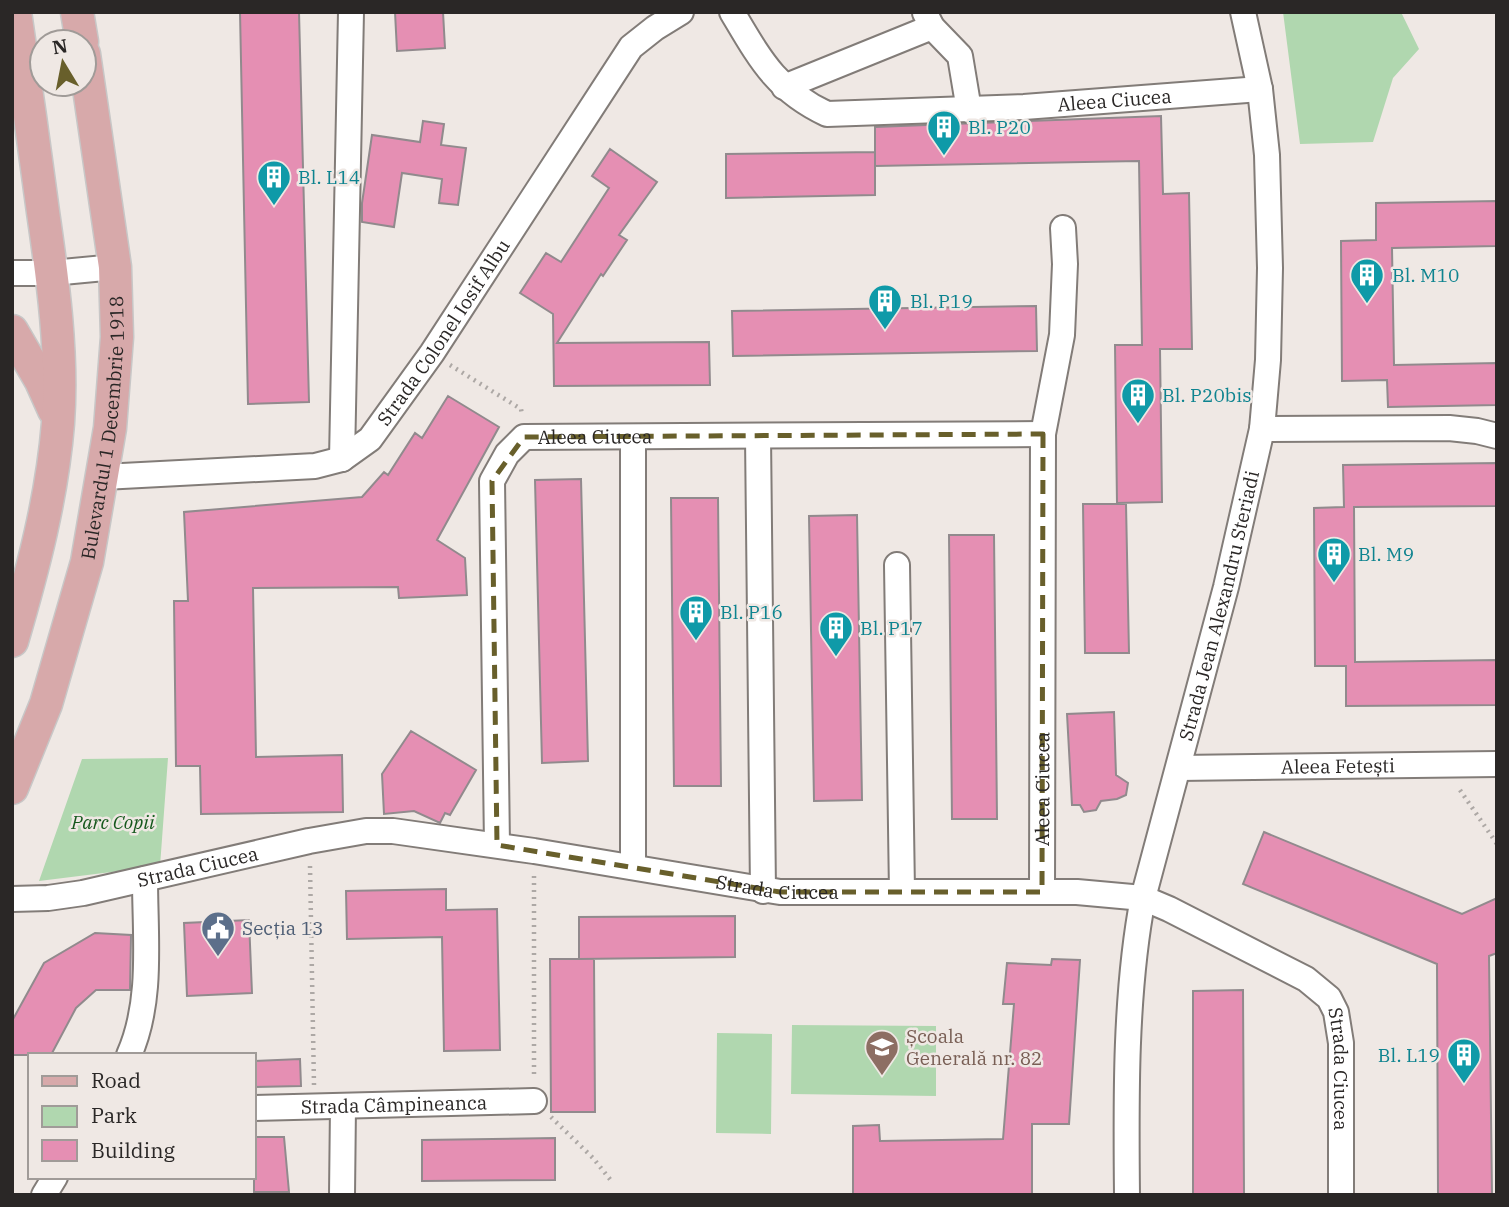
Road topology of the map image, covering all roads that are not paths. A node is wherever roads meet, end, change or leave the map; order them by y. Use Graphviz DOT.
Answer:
graph roads {
  1 [pos="15,12"];
  2 [pos="351,12"];
  3 [pos="681,12"];
  4 [pos="732,12"];
  5 [pos="1243,12"];
  6 [pos="929,20"];
  7 [pos="27,81"];
  8 [pos="784,87"];
  9 [pos="1260,89"];
  10 [pos="89,98"];
  11 [pos="969,110"];
  12 [pos="1063,228"];
  13 [pos="115,267"];
  14 [pos="12,273"];
  15 [pos="52,273"];
  16 [pos="12,331"];
  17 [pos="58,420"];
  18 [pos="1262,429"];
  19 [pos="1043,434"];
  20 [pos="758,436"];
  21 [pos="1497,436"];
  22 [pos="633,437"];
  23 [pos="342,459"];
  24 [pos="103,477"];
  25 [pos="897,565"];
  26 [pos="12,641"];
  27 [pos="1497,764"];
  28 [pos="1179,768"];
  29 [pos="12,788"];
  30 [pos="497,845"];
  31 [pos="633,867"];
  32 [pos="145,880"];
  33 [pos="763,891"];
  34 [pos="902,892"];
  35 [pos="1042,892"];
  36 [pos="1143,898"];
  37 [pos="12,899"];
  38 [pos="130,1053"];
  39 [pos="534,1101"];
  40 [pos="343,1106"];
  41 [pos="256,1108"];
  42 [pos="54,1179"];
  43 [pos="44,1195"];
  44 [pos="342,1195"];
  45 [pos="1127,1195"];
  46 [pos="1341,1195"];
  1 -- 7 [label="main road"];
  2 -- 23 [label="street"];
  3 -- 23 [label="street, Strada Colonel Iosif Albu"];
  4 -- 8 [label="street, Aleea Ciucea"];
  5 -- 9 [label="street, Strada Jean Alexandru Steriadi"];
  6 -- 8 [label="street"];
  6 -- 11 [label="street"];
  7 -- 15 [label="main road"];
  8 -- 11 [label="street, Aleea Ciucea"];
  9 -- 11 [label="street, Aleea Ciucea"];
  9 -- 18 [label="street, Strada Jean Alexandru Steriadi"];
  10 -- 13 [label="main road, Bulevardul 1 Decembrie 1918"];
  12 -- 19 [label="street, Aleea Ciucea"];
  13 -- 15 [label="street"];
  13 -- 24 [label="main road, Bulevardul 1 Decembrie 1918"];
  14 -- 15 [label="street"];
  15 -- 17 [label="main road"];
  16 -- 17 [label="main road"];
  17 -- 26 [label="main road"];
  18 -- 21 [label="street"];
  18 -- 28 [label="street, Strada Jean Alexandru Steriadi"];
  19 -- 20 [label="street, Aleea Ciucea"];
  19 -- 35 [label="street, Aleea Ciucea"];
  20 -- 22 [label="street, Aleea Ciucea"];
  20 -- 33 [label="street"];
  22 -- 30 [label="street, Aleea Ciucea"];
  22 -- 31 [label="street"];
  23 -- 24 [label="street, Strada Colonel Iosif Albu"];
  24 -- 29 [label="main road, Bulevardul 1 Decembrie 1918"];
  25 -- 34 [label="street"];
  27 -- 28 [label="street, Aleea Fetești"];
  28 -- 36 [label="street, Strada Jean Alexandru Steriadi"];
  30 -- 31 [label="street, Strada Ciucea"];
  30 -- 32 [label="street, Strada Ciucea"];
  31 -- 33 [label="street, Strada Ciucea"];
  32 -- 37 [label="street, Strada Ciucea"];
  32 -- 38 [label="street"];
  33 -- 34 [label="street, Strada Ciucea"];
  34 -- 35 [label="street, Strada Ciucea"];
  35 -- 36 [label="street, Strada Ciucea"];
  36 -- 45 [label="street, Strada Jean Alexandru Steriadi"];
  36 -- 46 [label="street, Strada Ciucea"];
  39 -- 40 [label="street, Strada Câmpineanca"];
  40 -- 41 [label="street, Strada Câmpineanca"];
  40 -- 44 [label="street"];
  42 -- 43 [label="street"];
}
